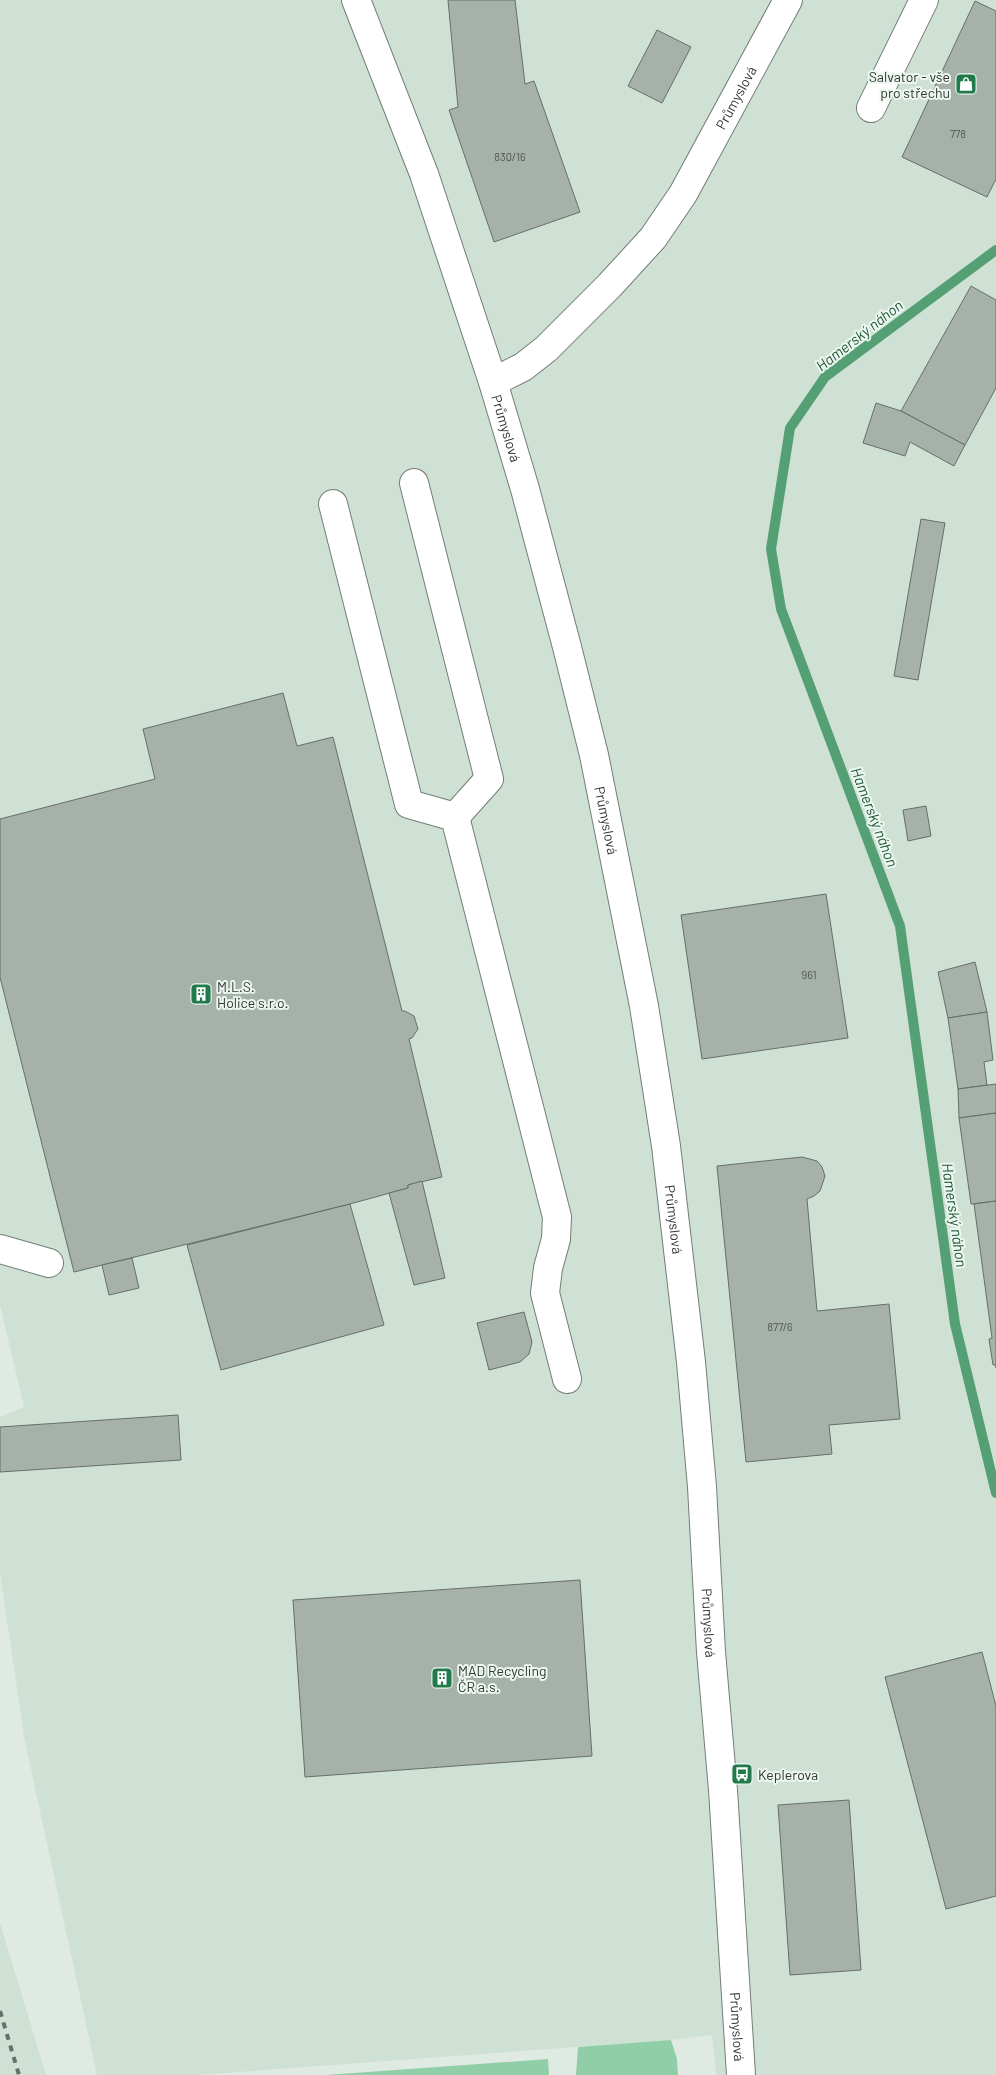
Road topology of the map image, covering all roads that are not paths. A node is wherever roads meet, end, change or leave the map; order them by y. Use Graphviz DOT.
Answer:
graph roads {
  1 [pos="356,0"];
  2 [pos="370,0"];
  3 [pos="788,0"];
  4 [pos="924,0"];
  5 [pos="373,42"];
  6 [pos="871,108"];
  7 [pos="493,382"];
  8 [pos="414,483"];
  9 [pos="333,504"];
  10 [pos="456,817"];
  11 [pos="0,1249"];
  12 [pos="50,1263"];
  13 [pos="566,1379"];
  14 [pos="740,2075"];
  1 -- 5 [label="street, Průmyslová"];
  2 -- 5 [label="street"];
  3 -- 7 [label="street, Průmyslová"];
  4 -- 6 [label="street"];
  5 -- 7 [label="street, Průmyslová"];
  7 -- 14 [label="street, Průmyslová"];
  8 -- 10 [label="street"];
  9 -- 10 [label="street"];
  10 -- 13 [label="street"];
  11 -- 12 [label="street"];
}
